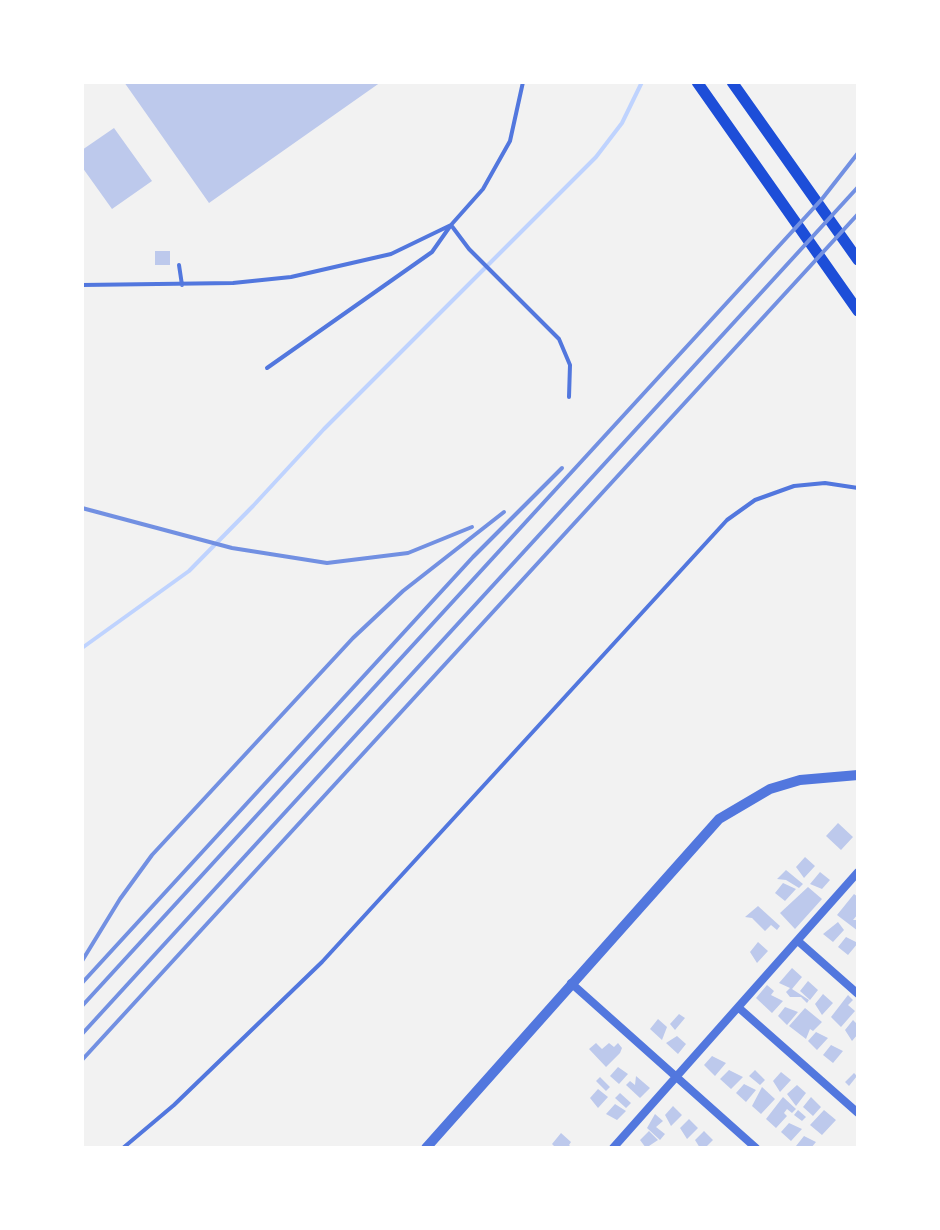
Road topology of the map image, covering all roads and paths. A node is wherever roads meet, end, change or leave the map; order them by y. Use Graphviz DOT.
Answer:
graph roads {
  1 [pos="523,82"];
  2 [pos="697,82"];
  3 [pos="732,82"];
  4 [pos="451,225"];
  5 [pos="858,260"];
  6 [pos="179,265"];
  7 [pos="82,285"];
  8 [pos="182,285"];
  9 [pos="858,311"];
  10 [pos="267,368"];
  11 [pos="569,397"];
  12 [pos="858,488"];
  13 [pos="858,775"];
  14 [pos="858,872"];
  15 [pos="798,941"];
  16 [pos="571,983"];
  17 [pos="858,994"];
  18 [pos="739,1008"];
  19 [pos="675,1077"];
  20 [pos="858,1113"];
  21 [pos="123,1148"];
  22 [pos="426,1148"];
  23 [pos="614,1148"];
  24 [pos="756,1148"];
  1 -- 4 [label="lane"];
  2 -- 9 [label="main road"];
  3 -- 5 [label="main road"];
  4 -- 8 [label="lane"];
  4 -- 10 [label="lane"];
  4 -- 11 [label="lane"];
  6 -- 8 [label="lane"];
  7 -- 8 [label="lane"];
  12 -- 21 [label="lane"];
  13 -- 16 [label="street"];
  14 -- 15 [label="street"];
  15 -- 17 [label="street"];
  15 -- 18 [label="street"];
  16 -- 19 [label="street"];
  16 -- 22 [label="street"];
  18 -- 19 [label="street"];
  18 -- 20 [label="street"];
  19 -- 23 [label="street"];
  19 -- 24 [label="street"];
}
